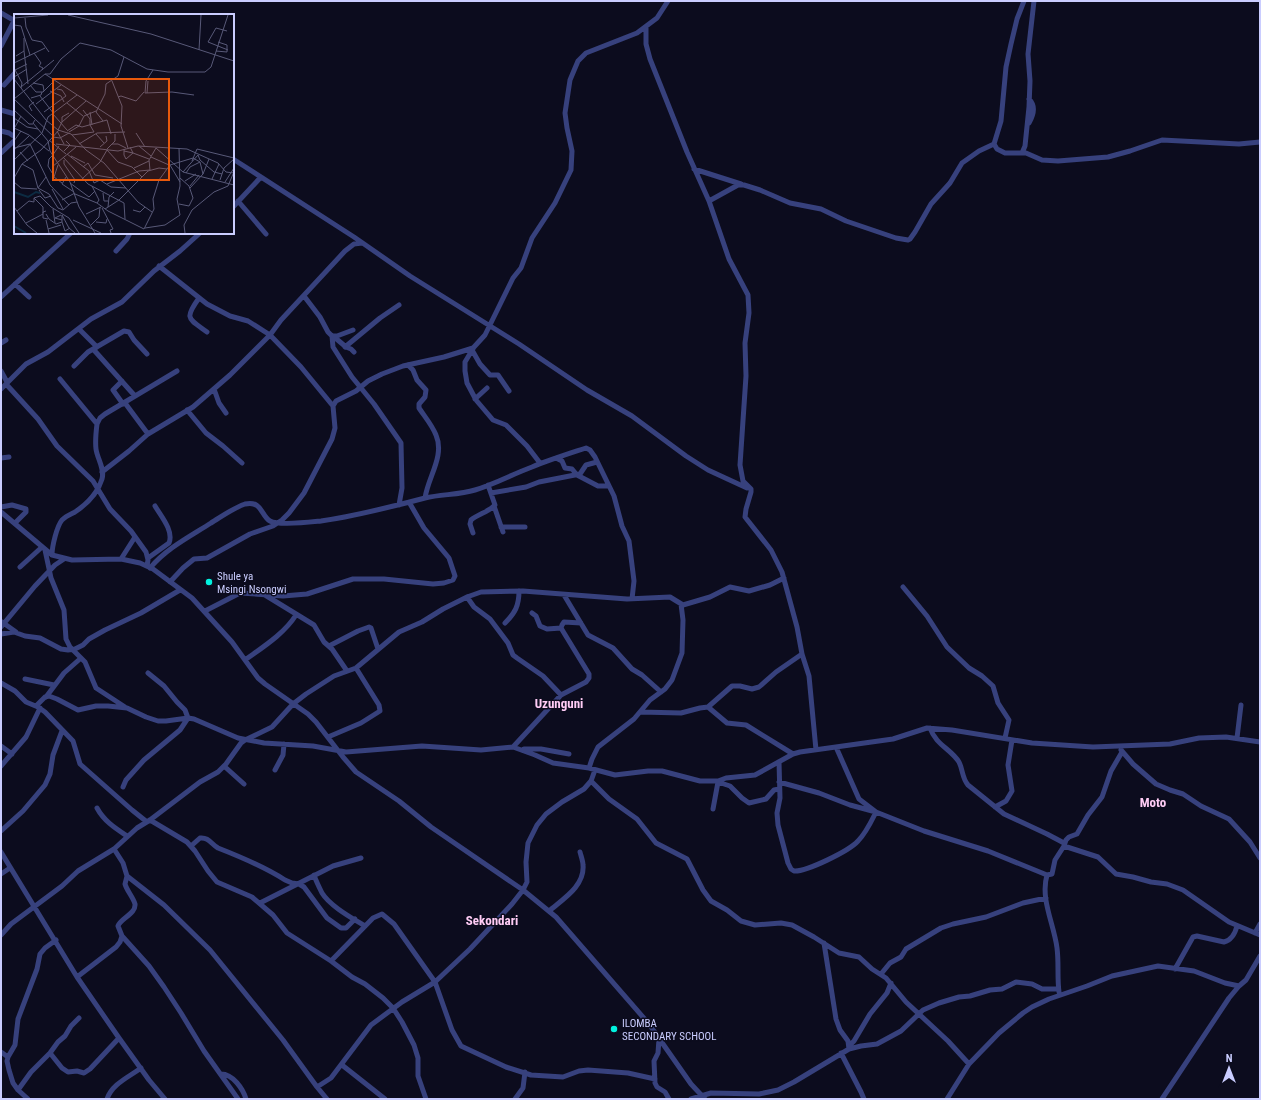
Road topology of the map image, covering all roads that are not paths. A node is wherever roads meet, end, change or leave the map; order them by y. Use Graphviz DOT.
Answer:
graph roads {
  1 [pos="668,1"];
  2 [pos="1024,1"];
  3 [pos="1034,1"];
  4 [pos="1,13"];
  5 [pos="14,20"];
  6 [pos="14,23"];
  7 [pos="646,27"];
  8 [pos="1,46"];
  9 [pos="14,74"];
  10 [pos="4,85"];
  11 [pos="1,110"];
  12 [pos="14,114"];
  13 [pos="1,131"];
  14 [pos="14,137"];
  15 [pos="14,139"];
  16 [pos="1260,142"];
  17 [pos="994,144"];
  18 [pos="1,153"];
  19 [pos="1022,153"];
  20 [pos="234,160"];
  21 [pos="694,169"];
  22 [pos="261,177"];
  23 [pos="741,185"];
  24 [pos="238,201"];
  25 [pos="709,201"];
  26 [pos="234,206"];
  27 [pos="70,234"];
  28 [pos="129,234"];
  29 [pos="199,234"];
  30 [pos="266,234"];
  31 [pos="362,243"];
  32 [pos="116,251"];
  33 [pos="159,266"];
  34 [pos="15,284"];
  35 [pos="304,296"];
  36 [pos="1,297"];
  37 [pos="29,297"];
  38 [pos="199,298"];
  39 [pos="399,306"];
  40 [pos="490,326"];
  41 [pos="79,329"];
  42 [pos="353,330"];
  43 [pos="207,332"];
  44 [pos="270,335"];
  45 [pos="333,336"];
  46 [pos="345,347"];
  47 [pos="95,348"];
  48 [pos="473,349"];
  49 [pos="354,352"];
  50 [pos="148,354"];
  51 [pos="408,365"];
  52 [pos="74,366"];
  53 [pos="1,371"];
  54 [pos="177,371"];
  55 [pos="60,379"];
  56 [pos="122,381"];
  57 [pos="7,383"];
  58 [pos="360,388"];
  59 [pos="487,388"];
  60 [pos="1,389"];
  61 [pos="214,389"];
  62 [pos="509,391"];
  63 [pos="135,396"];
  64 [pos="475,399"];
  65 [pos="124,403"];
  66 [pos="333,406"];
  67 [pos="187,410"];
  68 [pos="226,413"];
  69 [pos="96,424"];
  70 [pos="148,434"];
  71 [pos="9,457"];
  72 [pos="1,458"];
  73 [pos="556,458"];
  74 [pos="597,462"];
  75 [pos="242,463"];
  76 [pos="540,464"];
  77 [pos="102,472"];
  78 [pos="577,475"];
  79 [pos="488,485"];
  80 [pos="608,486"];
  81 [pos="98,488"];
  82 [pos="751,491"];
  83 [pos="491,493"];
  84 [pos="425,498"];
  85 [pos="409,502"];
  86 [pos="399,505"];
  87 [pos="155,506"];
  88 [pos="494,506"];
  89 [pos="1,507"];
  90 [pos="1,512"];
  91 [pos="15,523"];
  92 [pos="278,523"];
  93 [pos="525,527"];
  94 [pos="473,533"];
  95 [pos="135,537"];
  96 [pos="44,549"];
  97 [pos="52,555"];
  98 [pos="148,558"];
  99 [pos="64,559"];
  100 [pos="121,559"];
  101 [pos="20,567"];
  102 [pos="149,567"];
  103 [pos="49,572"];
  104 [pos="784,578"];
  105 [pos="170,582"];
  106 [pos="903,587"];
  107 [pos="180,590"];
  108 [pos="519,591"];
  109 [pos="264,594"];
  110 [pos="564,595"];
  111 [pos="467,597"];
  112 [pos="632,599"];
  113 [pos="681,604"];
  114 [pos="205,611"];
  115 [pos="532,613"];
  116 [pos="296,615"];
  117 [pos="505,623"];
  118 [pos="580,623"];
  119 [pos="2,624"];
  120 [pos="562,628"];
  121 [pos="18,633"];
  122 [pos="1,634"];
  123 [pos="85,643"];
  124 [pos="329,646"];
  125 [pos="71,649"];
  126 [pos="378,649"];
  127 [pos="802,654"];
  128 [pos="79,657"];
  129 [pos="245,660"];
  130 [pos="356,668"];
  131 [pos="347,671"];
  132 [pos="148,673"];
  133 [pos="25,680"];
  134 [pos="1,683"];
  135 [pos="54,685"];
  136 [pos="661,692"];
  137 [pos="561,695"];
  138 [pos="46,697"];
  139 [pos="293,704"];
  140 [pos="1241,705"];
  141 [pos="38,707"];
  142 [pos="708,707"];
  143 [pos="127,708"];
  144 [pos="641,712"];
  145 [pos="188,718"];
  146 [pos="930,728"];
  147 [pos="62,731"];
  148 [pos="328,737"];
  149 [pos="1005,738"];
  150 [pos="1236,738"];
  151 [pos="245,740"];
  152 [pos="1012,740"];
  153 [pos="1260,742"];
  154 [pos="284,744"];
  155 [pos="1,746"];
  156 [pos="1118,746"];
  157 [pos="836,747"];
  158 [pos="513,748"];
  159 [pos="519,749"];
  160 [pos="816,750"];
  161 [pos="339,752"];
  162 [pos="1122,752"];
  163 [pos="12,754"];
  164 [pos="569,754"];
  165 [pos="793,754"];
  166 [pos="779,762"];
  167 [pos="1,766"];
  168 [pos="224,766"];
  169 [pos="589,768"];
  170 [pos="275,770"];
  171 [pos="595,770"];
  172 [pos="591,780"];
  173 [pos="717,782"];
  174 [pos="779,782"];
  175 [pos="244,784"];
  176 [pos="123,787"];
  177 [pos="779,789"];
  178 [pos="995,807"];
  179 [pos="97,808"];
  180 [pos="713,809"];
  181 [pos="876,812"];
  182 [pos="148,821"];
  183 [pos="1,831"];
  184 [pos="126,836"];
  185 [pos="1064,845"];
  186 [pos="191,846"];
  187 [pos="114,849"];
  188 [pos="1,852"];
  189 [pos="580,852"];
  190 [pos="361,858"];
  191 [pos="1260,858"];
  192 [pos="10,868"];
  193 [pos="1,874"];
  194 [pos="314,875"];
  195 [pos="1047,875"];
  196 [pos="127,876"];
  197 [pos="299,884"];
  198 [pos="523,890"];
  199 [pos="1046,898"];
  200 [pos="260,903"];
  201 [pos="35,906"];
  202 [pos="549,911"];
  203 [pos="355,918"];
  204 [pos="1260,924"];
  205 [pos="365,926"];
  206 [pos="1237,926"];
  207 [pos="1257,934"];
  208 [pos="1,935"];
  209 [pos="122,936"];
  210 [pos="56,940"];
  211 [pos="824,943"];
  212 [pos="1260,956"];
  213 [pos="331,961"];
  214 [pos="1175,969"];
  215 [pos="881,974"];
  216 [pos="77,976"];
  217 [pos="435,982"];
  218 [pos="890,983"];
  219 [pos="1239,986"];
  220 [pos="1058,989"];
  221 [pos="1059,996"];
  222 [pos="393,1008"];
  223 [pos="918,1014"];
  224 [pos="79,1018"];
  225 [pos="119,1038"];
  226 [pos="659,1038"];
  227 [pos="849,1047"];
  228 [pos="1,1052"];
  229 [pos="50,1052"];
  230 [pos="841,1053"];
  231 [pos="7,1059"];
  232 [pos="969,1064"];
  233 [pos="342,1065"];
  234 [pos="1,1066"];
  235 [pos="141,1068"];
  236 [pos="525,1072"];
  237 [pos="221,1074"];
  238 [pos="655,1079"];
  239 [pos="317,1087"];
  240 [pos="18,1090"];
  241 [pos="700,1095"];
  242 [pos="28,1099"];
  243 [pos="107,1099"];
  244 [pos="165,1099"];
  245 [pos="238,1099"];
  246 [pos="246,1099"];
  247 [pos="328,1099"];
  248 [pos="385,1099"];
  249 [pos="426,1099"];
  250 [pos="515,1099"];
  251 [pos="670,1099"];
  252 [pos="691,1099"];
  253 [pos="705,1099"];
  254 [pos="864,1099"];
  255 [pos="947,1099"];
  256 [pos="1162,1099"];
  1 -- 7 [label="street"];
  2 -- 17 [label="street"];
  3 -- 19 [label="street"];
  4 -- 5 [label="street"];
  6 -- 8 [label="street"];
  7 -- 21 [label="street"];
  7 -- 40 [label="street"];
  9 -- 10 [label="street"];
  11 -- 12 [label="street"];
  13 -- 14 [label="street"];
  15 -- 18 [label="street"];
  16 -- 19 [label="street"];
  17 -- 19 [label="street"];
  17 -- 23 [label="street"];
  20 -- 22 [label="street"];
  21 -- 23 [label="street"];
  21 -- 25 [label="street"];
  22 -- 24 [label="street"];
  22 -- 31 [label="street"];
  23 -- 25 [label="street"];
  24 -- 26 [label="street"];
  24 -- 30 [label="street"];
  25 -- 82 [label="street"];
  27 -- 34 [label="street"];
  28 -- 32 [label="street"];
  29 -- 33 [label="street"];
  31 -- 35 [label="street"];
  31 -- 40 [label="street"];
  33 -- 38 [label="street"];
  33 -- 41 [label="street"];
  34 -- 36 [label="street"];
  34 -- 37 [label="street"];
  35 -- 44 [label="street"];
  35 -- 45 [label="street"];
  38 -- 43 [label="street"];
  38 -- 44 [label="street"];
  39 -- 46 [label="street"];
  40 -- 48 [label="street"];
  40 -- 82 [label="street"];
  41 -- 47 [label="street"];
  41 -- 57 [label="street"];
  42 -- 45 [label="street"];
  44 -- 61 [label="street"];
  44 -- 66 [label="street"];
  45 -- 46 [label="street"];
  45 -- 58 [label="street"];
  46 -- 49 [label="street"];
  47 -- 50 [label="street"];
  47 -- 52 [label="street"];
  47 -- 56 [label="street"];
  48 -- 51 [label="street"];
  48 -- 62 [label="street"];
  48 -- 64 [label="street"];
  51 -- 58 [label="street"];
  51 -- 84 [label="street"];
  53 -- 57 [label="street"];
  54 -- 63 [label="street"];
  55 -- 69 [label="street"];
  56 -- 63 [label="street"];
  56 -- 65 [label="street"];
  57 -- 60 [label="street"];
  57 -- 81 [label="street"];
  58 -- 66 [label="street"];
  58 -- 86 [label="street"];
  59 -- 64 [label="street"];
  61 -- 67 [label="street"];
  61 -- 68 [label="street"];
  63 -- 65 [label="street"];
  64 -- 76 [label="street"];
  65 -- 69 [label="street"];
  65 -- 70 [label="street"];
  66 -- 92 [label="street"];
  67 -- 70 [label="street"];
  67 -- 75 [label="street"];
  69 -- 77 [label="street"];
  70 -- 77 [label="street"];
  71 -- 72 [label="street"];
  73 -- 74 [label="street"];
  73 -- 76 [label="street"];
  73 -- 78 [label="street"];
  74 -- 78 [label="street"];
  74 -- 80 [label="street"];
  76 -- 79 [label="street"];
  77 -- 81 [label="street"];
  78 -- 80 [label="street"];
  78 -- 83 [label="street"];
  79 -- 83 [label="street"];
  79 -- 84 [label="street"];
  80 -- 112 [label="street"];
  81 -- 95 [label="street"];
  81 -- 97 [label="street"];
  82 -- 104 [label="street"];
  83 -- 88 [label="street"];
  84 -- 85 [label="street"];
  85 -- 86 [label="street"];
  85 -- 109 [label="street"];
  86 -- 92 [label="street"];
  87 -- 98 [label="street"];
  88 -- 93 [label="street"];
  88 -- 94 [label="street"];
  89 -- 91 [label="street"];
  90 -- 91 [label="street"];
  91 -- 96 [label="street"];
  92 -- 102 [label="street"];
  92 -- 105 [label="street"];
  95 -- 98 [label="street"];
  95 -- 100 [label="street"];
  96 -- 97 [label="street"];
  96 -- 101 [label="street"];
  96 -- 103 [label="street"];
  97 -- 99 [label="street"];
  98 -- 102 [label="street"];
  99 -- 100 [label="street"];
  99 -- 103 [label="street"];
  100 -- 102 [label="street"];
  102 -- 105 [label="street"];
  103 -- 119 [label="street"];
  103 -- 125 [label="street"];
  104 -- 113 [label="street"];
  104 -- 127 [label="street"];
  105 -- 107 [label="street"];
  106 -- 149 [label="street"];
  107 -- 114 [label="street"];
  107 -- 123 [label="street"];
  108 -- 110 [label="street"];
  108 -- 111 [label="street"];
  108 -- 117 [label="street"];
  109 -- 114 [label="street"];
  109 -- 116 [label="street"];
  110 -- 112 [label="street"];
  110 -- 118 [label="street"];
  111 -- 126 [label="street"];
  111 -- 137 [label="street"];
  112 -- 113 [label="street"];
  113 -- 136 [label="street"];
  114 -- 129 [label="street"];
  115 -- 120 [label="street"];
  116 -- 124 [label="street"];
  116 -- 129 [label="street"];
  118 -- 120 [label="street"];
  118 -- 136 [label="street"];
  119 -- 121 [label="street"];
  120 -- 137 [label="street"];
  121 -- 122 [label="street"];
  121 -- 125 [label="street"];
  123 -- 125 [label="street"];
  123 -- 128 [label="street"];
  124 -- 126 [label="street"];
  124 -- 131 [label="street"];
  125 -- 128 [label="street"];
  126 -- 130 [label="street"];
  127 -- 142 [label="street"];
  127 -- 160 [label="street"];
  128 -- 135 [label="street"];
  128 -- 143 [label="street"];
  129 -- 139 [label="street"];
  130 -- 131 [label="street"];
  130 -- 148 [label="street"];
  131 -- 139 [label="street"];
  132 -- 145 [label="street"];
  133 -- 135 [label="street"];
  134 -- 141 [label="street"];
  135 -- 138 [label="street"];
  136 -- 144 [label="street"];
  137 -- 158 [label="street"];
  138 -- 141 [label="street"];
  138 -- 143 [label="street"];
  139 -- 148 [label="street"];
  139 -- 151 [label="street"];
  140 -- 150 [label="street"];
  141 -- 147 [label="street"];
  141 -- 163 [label="street"];
  142 -- 144 [label="street"];
  142 -- 165 [label="street"];
  143 -- 145 [label="street"];
  144 -- 169 [label="street"];
  145 -- 151 [label="street"];
  145 -- 176 [label="street"];
  146 -- 149 [label="street"];
  146 -- 157 [label="street"];
  146 -- 178 [label="street"];
  147 -- 182 [label="street"];
  147 -- 183 [label="street"];
  148 -- 161 [label="street"];
  149 -- 152 [label="street"];
  150 -- 153 [label="street"];
  150 -- 156 [label="street"];
  151 -- 154 [label="street"];
  151 -- 168 [label="street"];
  152 -- 156 [label="street"];
  152 -- 178 [label="street"];
  154 -- 161 [label="street"];
  154 -- 170 [label="street"];
  155 -- 163 [label="street"];
  156 -- 162 [label="street"];
  157 -- 160 [label="street"];
  157 -- 181 [label="street"];
  158 -- 159 [label="street"];
  158 -- 161 [label="street"];
  159 -- 164 [label="street"];
  159 -- 169 [label="street"];
  160 -- 165 [label="street"];
  161 -- 198 [label="street"];
  162 -- 185 [label="street"];
  162 -- 191 [label="street"];
  163 -- 167 [label="street"];
  165 -- 166 [label="street"];
  166 -- 173 [label="street"];
  166 -- 174 [label="street"];
  168 -- 175 [label="street"];
  168 -- 182 [label="street"];
  169 -- 171 [label="street"];
  171 -- 172 [label="street"];
  171 -- 173 [label="street"];
  172 -- 198 [label="street"];
  172 -- 211 [label="street"];
  173 -- 177 [label="street"];
  173 -- 180 [label="street"];
  174 -- 177 [label="street"];
  174 -- 181 [label="street"];
  177 -- 181 [label="street"];
  178 -- 185 [label="street"];
  179 -- 184 [label="street"];
  181 -- 195 [label="street"];
  182 -- 184 [label="street"];
  182 -- 186 [label="street"];
  184 -- 187 [label="street"];
  185 -- 195 [label="street"];
  185 -- 206 [label="street"];
  186 -- 197 [label="street"];
  186 -- 200 [label="street"];
  187 -- 196 [label="street"];
  187 -- 201 [label="street"];
  188 -- 192 [label="street"];
  189 -- 202 [label="street"];
  190 -- 194 [label="street"];
  192 -- 193 [label="street"];
  192 -- 201 [label="street"];
  194 -- 197 [label="street"];
  194 -- 203 [label="street"];
  195 -- 199 [label="street"];
  196 -- 209 [label="street"];
  196 -- 239 [label="street"];
  197 -- 200 [label="street"];
  197 -- 203 [label="street"];
  198 -- 202 [label="street"];
  198 -- 217 [label="street"];
  199 -- 215 [label="street"];
  199 -- 220 [label="street"];
  200 -- 213 [label="street"];
  201 -- 208 [label="street"];
  201 -- 210 [label="street"];
  202 -- 226 [label="street"];
  203 -- 205 [label="street"];
  204 -- 207 [label="street"];
  205 -- 213 [label="street"];
  205 -- 217 [label="street"];
  206 -- 207 [label="street"];
  206 -- 214 [label="street"];
  209 -- 216 [label="street"];
  209 -- 237 [label="street"];
  210 -- 216 [label="street"];
  210 -- 231 [label="street"];
  211 -- 215 [label="street"];
  211 -- 227 [label="street"];
  212 -- 219 [label="street"];
  213 -- 222 [label="street"];
  214 -- 219 [label="street"];
  214 -- 221 [label="street"];
  215 -- 218 [label="street"];
  216 -- 225 [label="street"];
  217 -- 222 [label="street"];
  217 -- 236 [label="street"];
  218 -- 223 [label="street"];
  218 -- 227 [label="street"];
  219 -- 256 [label="street"];
  220 -- 221 [label="street"];
  220 -- 223 [label="street"];
  221 -- 232 [label="street"];
  222 -- 233 [label="street"];
  222 -- 249 [label="street"];
  223 -- 227 [label="street"];
  223 -- 232 [label="street"];
  224 -- 229 [label="street"];
  225 -- 229 [label="street"];
  225 -- 235 [label="street"];
  226 -- 238 [label="street"];
  226 -- 241 [label="street"];
  227 -- 230 [label="street"];
  228 -- 231 [label="street"];
  229 -- 240 [label="street"];
  230 -- 241 [label="street"];
  230 -- 254 [label="street"];
  231 -- 234 [label="street"];
  231 -- 240 [label="street"];
  232 -- 255 [label="street"];
  233 -- 239 [label="street"];
  233 -- 248 [label="street"];
  235 -- 243 [label="street"];
  235 -- 244 [label="street"];
  236 -- 238 [label="street"];
  236 -- 250 [label="street"];
  237 -- 245 [label="street"];
  237 -- 246 [label="street"];
  238 -- 251 [label="street"];
  239 -- 247 [label="street"];
  240 -- 242 [label="street"];
  241 -- 252 [label="street"];
  241 -- 253 [label="street"];
}
